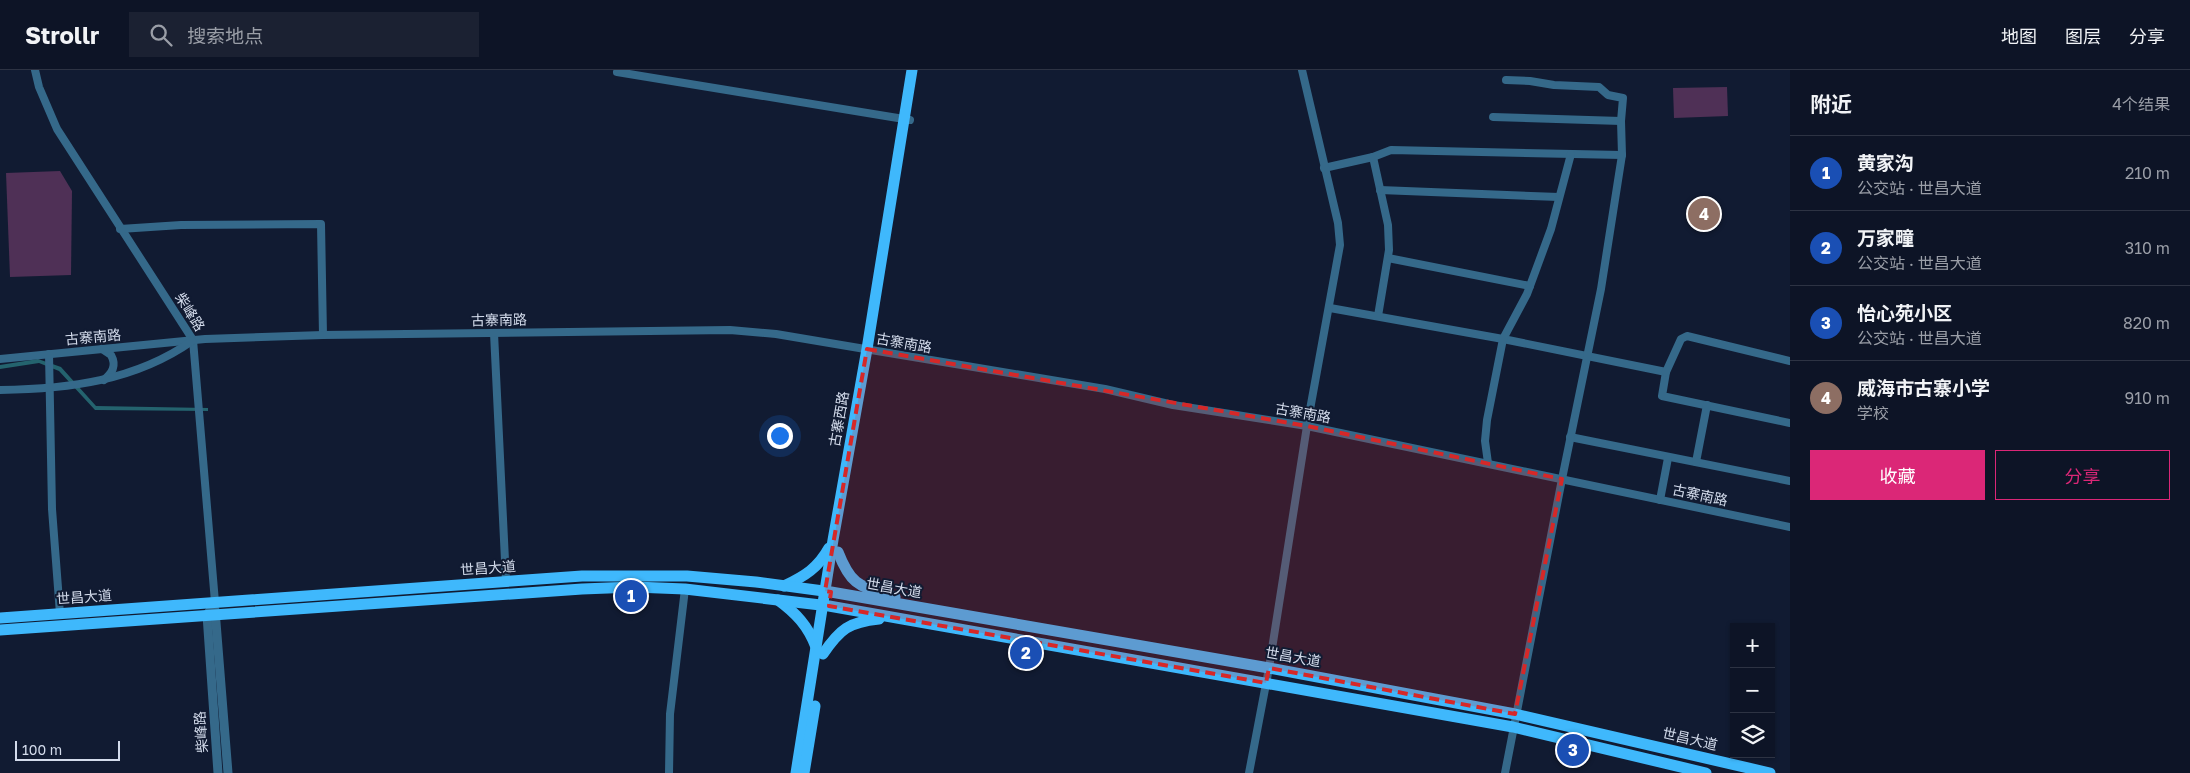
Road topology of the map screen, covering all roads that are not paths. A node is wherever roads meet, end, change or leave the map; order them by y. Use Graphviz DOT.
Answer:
graph roads {
  1 [pos="35,70"];
  2 [pos="912,70"];
  3 [pos="919,70"];
  4 [pos="1302,70"];
  5 [pos="616,72"];
  6 [pos="1506,80"];
  7 [pos="1493,117"];
  8 [pos="907,119"];
  9 [pos="1620,121"];
  10 [pos="1571,154"];
  11 [pos="1372,156"];
  12 [pos="1622,156"];
  13 [pos="1324,168"];
  14 [pos="1380,190"];
  15 [pos="1559,197"];
  16 [pos="120,229"];
  17 [pos="1388,258"];
  18 [pos="1530,286"];
  19 [pos="1330,308"];
  20 [pos="1378,316"];
  21 [pos="494,333"];
  22 [pos="323,335"];
  23 [pos="1503,339"];
  24 [pos="193,340"];
  25 [pos="102,349"];
  26 [pos="869,350"];
  27 [pos="1587,356"];
  28 [pos="0,359"];
  29 [pos="1790,361"];
  30 [pos="49,362"];
  31 [pos="1666,372"];
  32 [pos="104,381"];
  33 [pos="50,388"];
  34 [pos="0,390"];
  35 [pos="1706,405"];
  36 [pos="1790,423"];
  37 [pos="1307,426"];
  38 [pos="1570,437"];
  39 [pos="1668,458"];
  40 [pos="1696,462"];
  41 [pos="1488,463"];
  42 [pos="1562,479"];
  43 [pos="1790,481"];
  44 [pos="1660,500"];
  45 [pos="1790,527"];
  46 [pos="833,540"];
  47 [pos="838,552"];
  48 [pos="506,582"];
  49 [pos="784,586"];
  50 [pos="685,590"];
  51 [pos="828,591"];
  52 [pos="777,599"];
  53 [pos="826,605"];
  54 [pos="912,606"];
  55 [pos="212,610"];
  56 [pos="60,614"];
  57 [pos="892,617"];
  58 [pos="0,618"];
  59 [pos="0,630"];
  60 [pos="819,651"];
  61 [pos="1269,668"];
  62 [pos="1266,684"];
  63 [pos="1515,714"];
  64 [pos="1514,727"];
  65 [pos="218,773"];
  66 [pos="228,773"];
  67 [pos="670,773"];
  68 [pos="796,773"];
  69 [pos="804,773"];
  70 [pos="1249,773"];
  71 [pos="1505,773"];
  72 [pos="1706,773"];
  73 [pos="1770,773"];
  1 -- 16 [label="street, 柴峰路"];
  2 -- 8 [label="main road, 古寨西路"];
  3 -- 8 [label="main road, 古寨西路"];
  4 -- 13 [label="street"];
  5 -- 8 [label="street"];
  6 -- 9 [label="street"];
  7 -- 9 [label="street"];
  8 -- 26 [label="main road, 古寨西路"];
  9 -- 12 [label="street"];
  10 -- 11 [label="street"];
  10 -- 12 [label="street"];
  10 -- 15 [label="street"];
  11 -- 13 [label="street"];
  11 -- 14 [label="street"];
  12 -- 27 [label="street"];
  13 -- 19 [label="street"];
  14 -- 15 [label="street"];
  14 -- 17 [label="street"];
  15 -- 18 [label="street"];
  16 -- 22 [label="street"];
  16 -- 24 [label="street, 柴峰路"];
  17 -- 18 [label="street"];
  17 -- 20 [label="street"];
  18 -- 23 [label="street"];
  19 -- 20 [label="street"];
  19 -- 37 [label="street"];
  20 -- 23 [label="street"];
  21 -- 22 [label="street, 古寨南路"];
  21 -- 26 [label="street, 古寨南路"];
  21 -- 48 [label="street"];
  22 -- 24 [label="street, 古寨南路"];
  23 -- 27 [label="street"];
  23 -- 41 [label="street"];
  24 -- 25 [label="street, 古寨南路"];
  24 -- 32 [label="street"];
  24 -- 55 [label="street, 柴峰路"];
  25 -- 30 [label="street, 古寨南路"];
  25 -- 32 [label="street"];
  26 -- 37 [label="street, 古寨南路"];
  26 -- 46 [label="main road, 古寨西路"];
  26 -- 47 [label="main road, 古寨西路"];
  27 -- 31 [label="street"];
  27 -- 38 [label="street"];
  28 -- 30 [label="street, 古寨南路"];
  29 -- 31 [label="street"];
  30 -- 33 [label="street"];
  31 -- 35 [label="street"];
  32 -- 33 [label="street"];
  33 -- 34 [label="street"];
  33 -- 56 [label="street"];
  35 -- 36 [label="street"];
  35 -- 40 [label="street"];
  37 -- 41 [label="street, 古寨南路"];
  37 -- 61 [label="street"];
  38 -- 39 [label="street"];
  38 -- 42 [label="street"];
  39 -- 40 [label="street"];
  39 -- 44 [label="street"];
  40 -- 43 [label="street"];
  41 -- 42 [label="street, 古寨南路"];
  42 -- 44 [label="street, 古寨南路"];
  42 -- 63 [label="street"];
  44 -- 45 [label="street, 古寨南路"];
  46 -- 49 [label="main road"];
  46 -- 51 [label="main road, 古寨西路"];
  47 -- 51 [label="main road, 古寨西路"];
  47 -- 54 [label="main road"];
  48 -- 49 [label="main road, 世昌大道"];
  48 -- 55 [label="main road, 世昌大道"];
  49 -- 51 [label="main road, 世昌大道"];
  50 -- 52 [label="main road, 世昌大道"];
  50 -- 55 [label="main road, 世昌大道"];
  50 -- 67 [label="street"];
  51 -- 53 [label="main road, 古寨西路"];
  51 -- 54 [label="main road, 世昌大道"];
  52 -- 53 [label="main road, 世昌大道"];
  52 -- 60 [label="main road"];
  53 -- 57 [label="main road, 世昌大道"];
  53 -- 60 [label="main road, 古寨西路"];
  54 -- 61 [label="main road, 世昌大道"];
  55 -- 56 [label="main road, 世昌大道"];
  55 -- 59 [label="main road, 世昌大道"];
  55 -- 65 [label="street, 柴峰路"];
  55 -- 66 [label="street, 柴峰路"];
  56 -- 58 [label="main road, 世昌大道"];
  57 -- 60 [label="main road"];
  57 -- 62 [label="main road, 世昌大道"];
  60 -- 68 [label="main road, 古寨西路"];
  60 -- 69 [label="main road, 古寨西路"];
  61 -- 62 [label="street"];
  61 -- 63 [label="main road, 世昌大道"];
  62 -- 64 [label="main road, 世昌大道"];
  62 -- 70 [label="street"];
  63 -- 64 [label="street"];
  63 -- 73 [label="main road, 世昌大道"];
  64 -- 71 [label="street"];
  64 -- 72 [label="main road, 世昌大道"];
}
